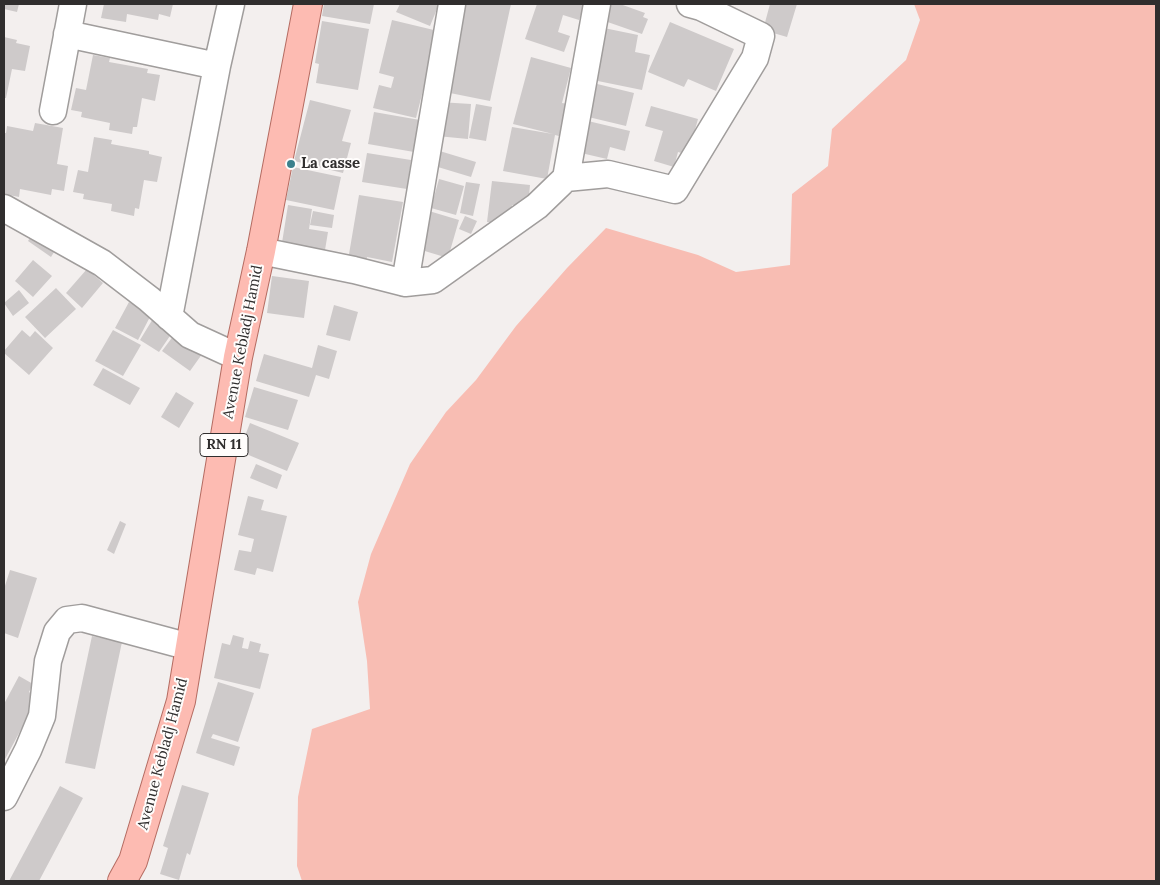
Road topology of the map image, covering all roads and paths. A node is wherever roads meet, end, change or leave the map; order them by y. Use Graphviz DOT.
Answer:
graph roads {
  1 [pos="73,4"];
  2 [pos="231,4"];
  3 [pos="308,4"];
  4 [pos="452,4"];
  5 [pos="597,4"];
  6 [pos="690,4"];
  7 [pos="67,34"];
  8 [pos="217,66"];
  9 [pos="53,111"];
  10 [pos="566,178"];
  11 [pos="4,208"];
  12 [pos="261,251"];
  13 [pos="405,283"];
  14 [pos="169,317"];
  15 [pos="238,357"];
  16 [pos="190,647"];
  17 [pos="4,797"];
  18 [pos="122,881"];
  1 -- 7 [label="street"];
  2 -- 8 [label="street"];
  3 -- 12 [label="main road, Avenue Kebladj Hamid / RN 11"];
  4 -- 13 [label="street"];
  5 -- 10 [label="street"];
  6 -- 10 [label="street"];
  7 -- 8 [label="street"];
  7 -- 9 [label="street"];
  8 -- 14 [label="street"];
  10 -- 13 [label="street"];
  11 -- 14 [label="street"];
  12 -- 13 [label="street"];
  12 -- 15 [label="main road, Avenue Kebladj Hamid / RN 11"];
  14 -- 15 [label="street"];
  15 -- 16 [label="main road, Avenue Kebladj Hamid / RN 11"];
  16 -- 17 [label="street"];
  16 -- 18 [label="main road, Avenue Kebladj Hamid / RN 11"];
}
